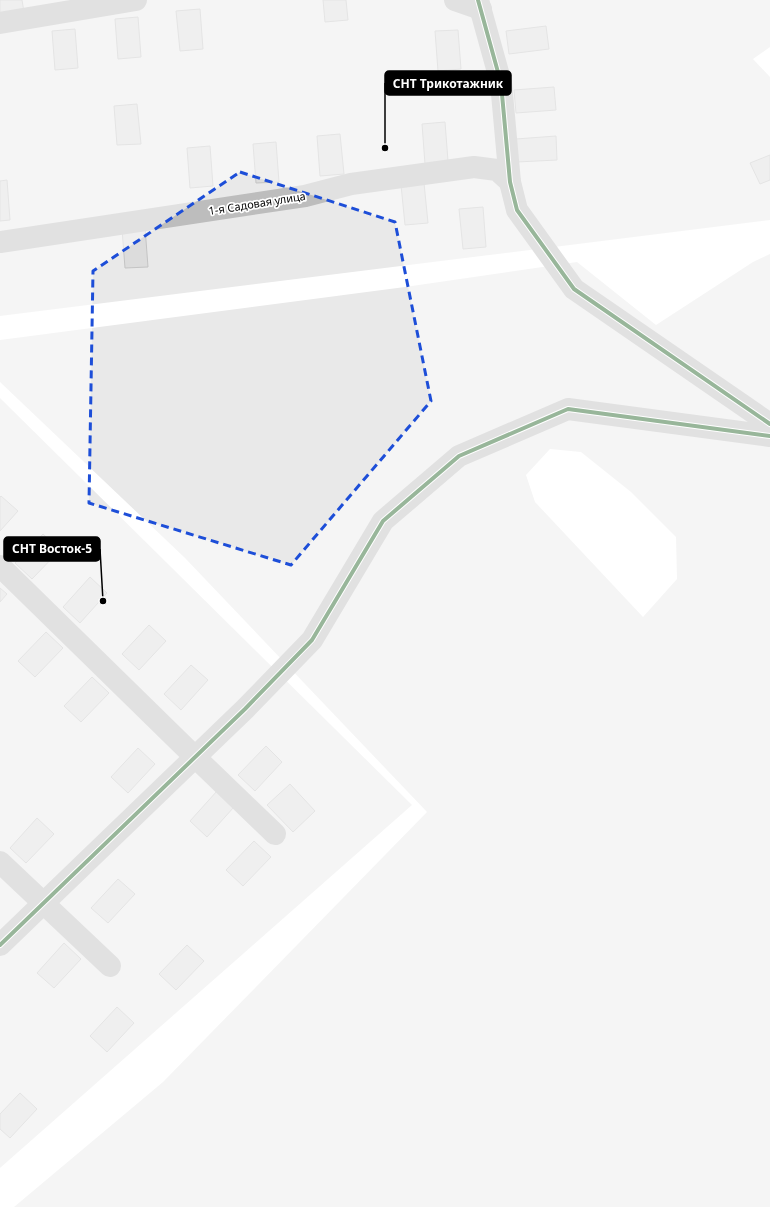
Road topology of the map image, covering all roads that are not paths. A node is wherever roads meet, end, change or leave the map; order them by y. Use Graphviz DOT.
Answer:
graph roads {
  1 [pos="136,0"];
  2 [pos="455,0"];
  3 [pos="480,5"];
  4 [pos="0,23"];
  5 [pos="510,182"];
  6 [pos="0,242"];
  7 [pos="770,424"];
  8 [pos="770,436"];
  9 [pos="0,566"];
  10 [pos="195,758"];
  11 [pos="275,834"];
  12 [pos="0,862"];
  13 [pos="44,903"];
  14 [pos="0,946"];
  15 [pos="110,966"];
  1 -- 4 [label="street"];
  2 -- 3 [label="street"];
  3 -- 5 [label="street"];
  5 -- 6 [label="street, 1-я Садовая улица"];
  5 -- 7 [label="street"];
  8 -- 10 [label="street"];
  9 -- 10 [label="street"];
  10 -- 11 [label="street"];
  10 -- 13 [label="street"];
  12 -- 13 [label="street"];
  13 -- 14 [label="street"];
  13 -- 15 [label="street"];
}
